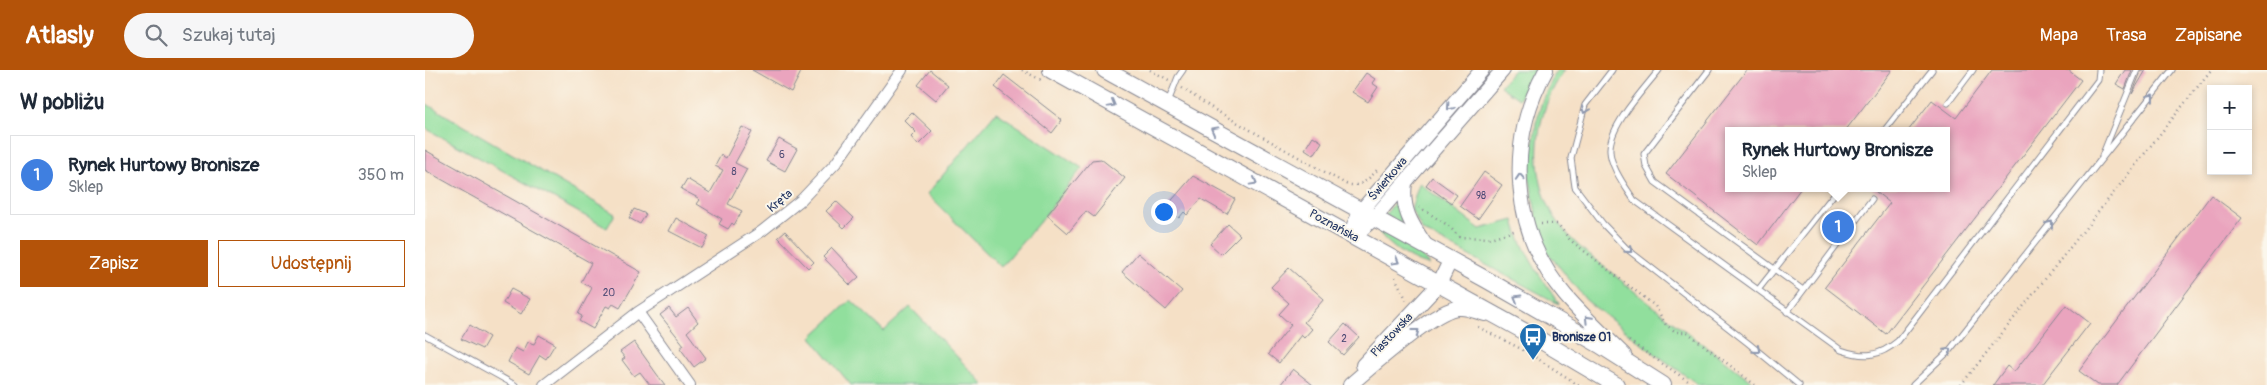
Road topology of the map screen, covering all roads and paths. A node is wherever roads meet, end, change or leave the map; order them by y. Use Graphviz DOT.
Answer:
graph roads {
  1 [pos="902,70"];
  2 [pos="1051,70"];
  3 [pos="1105,70"];
  4 [pos="1151,70"];
  5 [pos="1183,70"];
  6 [pos="1482,70"];
  7 [pos="1503,70"];
  8 [pos="1546,70"];
  9 [pos="1612,70"];
  10 [pos="1659,70"];
  11 [pos="1709,70"];
  12 [pos="1932,70"];
  13 [pos="1973,70"];
  14 [pos="2099,70"];
  15 [pos="2137,70"];
  16 [pos="2172,70"];
  17 [pos="2211,70"];
  18 [pos="1175,83"];
  19 [pos="1948,103"];
  20 [pos="1167,104"];
  21 [pos="1887,127"];
  22 [pos="2100,161"];
  23 [pos="1372,176"];
  24 [pos="1405,183"];
  25 [pos="1836,192"];
  26 [pos="1872,199"];
  27 [pos="1414,204"];
  28 [pos="1367,215"];
  29 [pos="1534,224"];
  30 [pos="1520,229"];
  31 [pos="1353,237"];
  32 [pos="1427,248"];
  33 [pos="1450,261"];
  34 [pos="1775,269"];
  35 [pos="1439,284"];
  36 [pos="1758,290"];
  37 [pos="1803,290"];
  38 [pos="638,312"];
  39 [pos="1787,312"];
  40 [pos="1499,318"];
  41 [pos="425,335"];
  42 [pos="1622,336"];
  43 [pos="1527,352"];
  44 [pos="1635,366"];
  45 [pos="515,385"];
  46 [pos="544,385"];
  47 [pos="690,385"];
  48 [pos="1345,385"];
  49 [pos="1351,385"];
  50 [pos="1579,385"];
  51 [pos="1616,385"];
  52 [pos="1663,385"];
  53 [pos="1694,385"];
  54 [pos="1755,385"];
  55 [pos="1799,385"];
  56 [pos="1913,385"];
  57 [pos="1961,385"];
  1 -- 38 [label="street, Kręta"];
  2 -- 31 [label="main road, Poznańska, one-way"];
  3 -- 20 [label="main road, Poznańska"];
  4 -- 18 [label="path"];
  5 -- 18 [label="lane"];
  6 -- 28 [label="street, Świerkowa, one-way"];
  7 -- 24 [label="street, Świerkowa"];
  44 -- 8 [label="street, one-way"];
  9 -- 55 [label="lane, one-way"];
  10 -- 36 [label="lane"];
  11 -- 34 [label="lane"];
  12 -- 21 [label="lane"];
  13 -- 19 [label="lane"];
  14 -- 39 [label="lane"];
  15 -- 22 [label="lane"];
  22 -- 16 [label="lane, one-way"];
  17 -- 57 [label="path"];
  18 -- 20 [label="lane"];
  18 -- 23 [label="path"];
  28 -- 20 [label="main road, Poznańska, one-way"];
  56 -- 22 [label="lane, one-way"];
  24 -- 28 [label="street, Świerkowa"];
  24 -- 32 [label="street, Świerkowa"];
  25 -- 34 [label="lane"];
  26 -- 37 [label="lane"];
  27 -- 30 [label="path"];
  28 -- 31 [label="street, Świerkowa"];
  28 -- 32 [label="main road, Poznańska"];
  29 -- 54 [label="path"];
  31 -- 35 [label="main road, Poznańska, one-way"];
  32 -- 33 [label="main road, Poznańska"];
  33 -- 35 [label="street, Piastowska"];
  44 -- 33 [label="main road, Poznańska, one-way"];
  34 -- 36 [label="lane"];
  34 -- 37 [label="lane"];
  35 -- 40 [label="main road, Poznańska"];
  35 -- 48 [label="street, Piastowska"];
  36 -- 39 [label="lane"];
  37 -- 39 [label="lane"];
  38 -- 46 [label="street, Kręta"];
  38 -- 47 [label="street"];
  49 -- 40 [label="street, one-way"];
  40 -- 51 [label="main road, Poznańska"];
  41 -- 45 [label="lane"];
  42 -- 53 [label="path"];
  43 -- 50 [label="path"];
  44 -- 52 [label="main road, Poznańska"];
}
